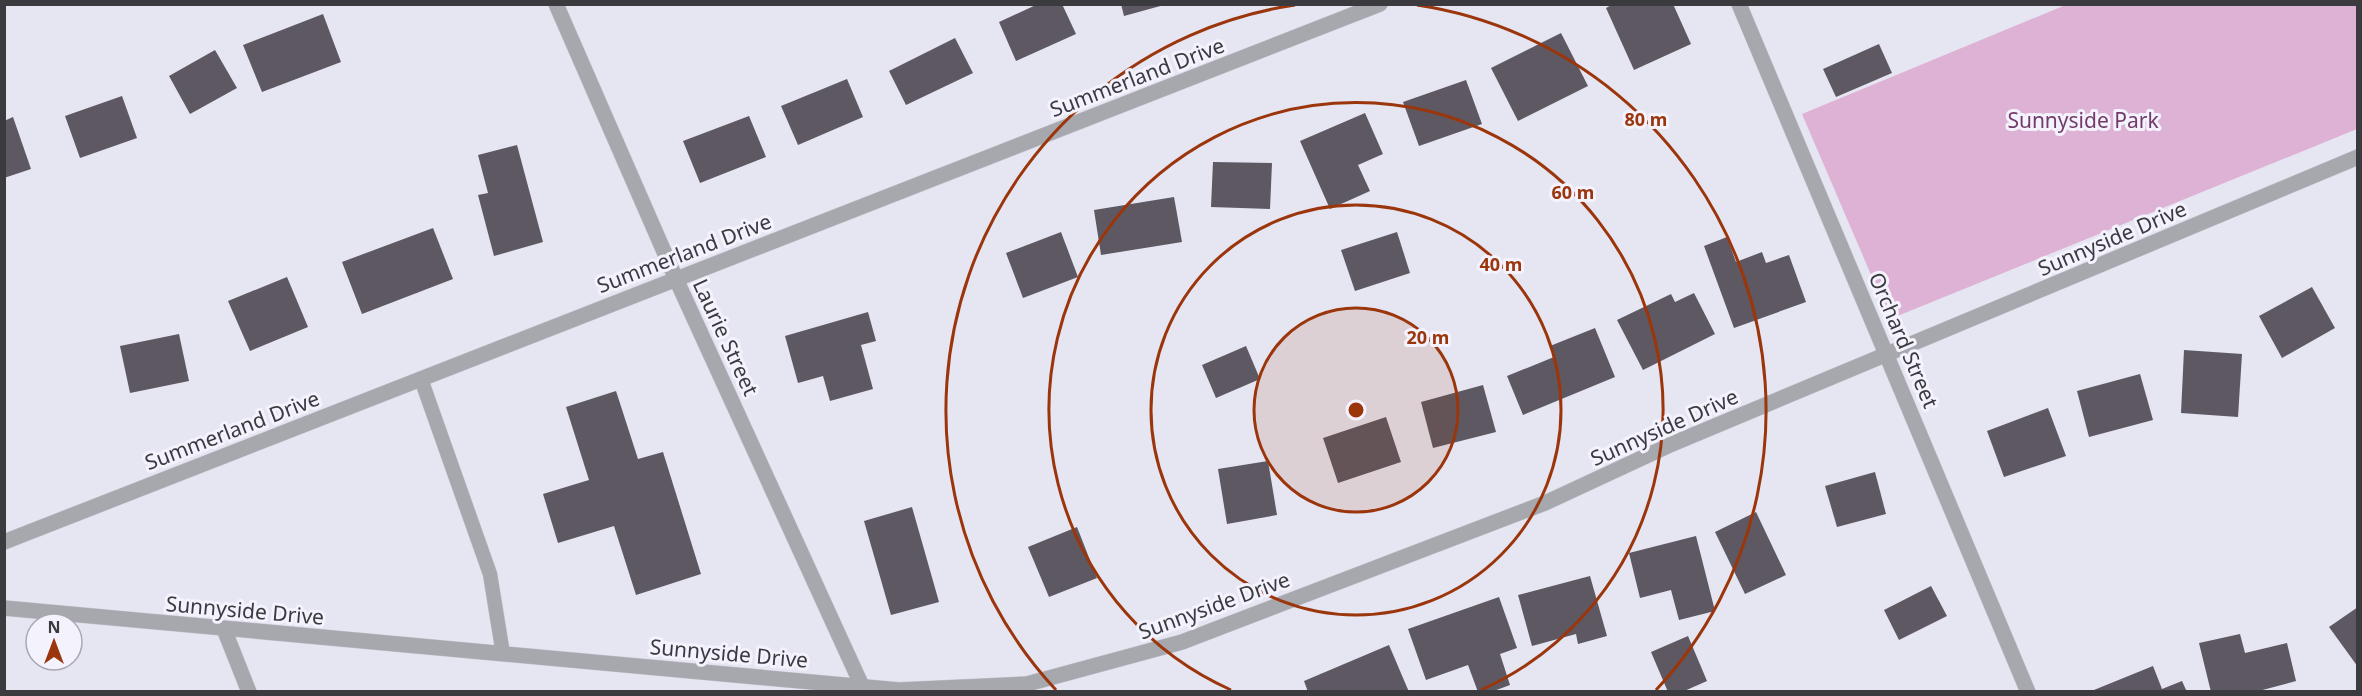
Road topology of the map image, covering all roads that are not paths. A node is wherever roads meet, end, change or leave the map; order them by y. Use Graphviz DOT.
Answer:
graph roads {
  1 [pos="556,4"];
  2 [pos="1380,4"];
  3 [pos="1739,4"];
  4 [pos="2358,157"];
  5 [pos="676,279"];
  6 [pos="1887,356"];
  7 [pos="421,379"];
  8 [pos="4,542"];
  9 [pos="4,608"];
  10 [pos="224,629"];
  11 [pos="504,654"];
  12 [pos="862,686"];
  13 [pos="249,692"];
  14 [pos="2028,692"];
  1 -- 5 [label="street, Laurie Street"];
  2 -- 5 [label="street, Summerland Drive"];
  3 -- 6 [label="street, Orchard Street"];
  4 -- 6 [label="street, Sunnyside Drive"];
  5 -- 7 [label="street, Summerland Drive"];
  5 -- 12 [label="street, Laurie Street"];
  6 -- 12 [label="street, Sunnyside Drive"];
  6 -- 14 [label="street, Orchard Street"];
  7 -- 8 [label="street, Summerland Drive"];
  7 -- 11 [label="lane"];
  9 -- 10 [label="street, Sunnyside Drive"];
  10 -- 11 [label="street, Sunnyside Drive"];
  10 -- 13 [label="street"];
  11 -- 12 [label="street, Sunnyside Drive"];
}
